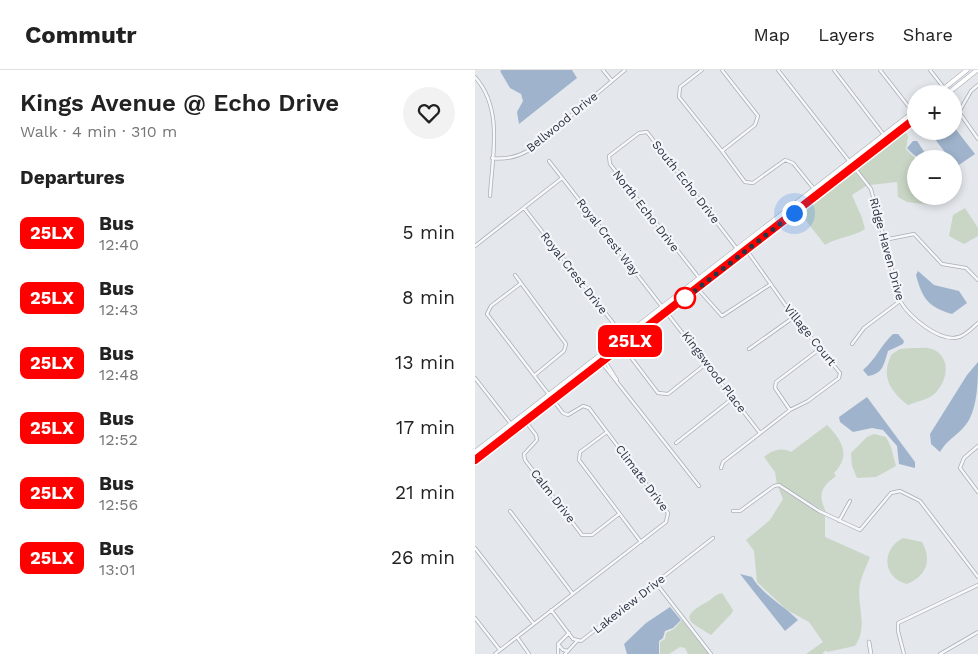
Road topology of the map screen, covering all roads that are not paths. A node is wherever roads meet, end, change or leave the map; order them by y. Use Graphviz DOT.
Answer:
graph roads {
  1 [pos="603,70"];
  2 [pos="625,70"];
  3 [pos="702,70"];
  4 [pos="721,70"];
  5 [pos="778,70"];
  6 [pos="834,70"];
  7 [pos="880,70"];
  8 [pos="930,70"];
  9 [pos="967,70"];
  10 [pos="977,70"];
  11 [pos="475,77"];
  12 [pos="612,82"];
  13 [pos="942,85"];
  14 [pos="948,85"];
  15 [pos="957,85"];
  16 [pos="978,85"];
  17 [pos="907,104"];
  18 [pos="907,119"];
  19 [pos="907,121"];
  20 [pos="884,135"];
  21 [pos="978,139"];
  22 [pos="624,144"];
  23 [pos="722,151"];
  24 [pos="492,158"];
  25 [pos="549,161"];
  26 [pos="850,162"];
  27 [pos="853,166"];
  28 [pos="562,178"];
  29 [pos="814,190"];
  30 [pos="818,194"];
  31 [pos="490,196"];
  32 [pos="524,208"];
  33 [pos="776,219"];
  34 [pos="780,224"];
  35 [pos="884,240"];
  36 [pos="743,245"];
  37 [pos="475,246"];
  38 [pos="738,249"];
  39 [pos="746,250"];
  40 [pos="741,254"];
  41 [pos="515,275"];
  42 [pos="700,279"];
  43 [pos="978,280"];
  44 [pos="520,284"];
  45 [pos="771,284"];
  46 [pos="697,288"];
  47 [pos="900,301"];
  48 [pos="663,307"];
  49 [pos="668,311"];
  50 [pos="794,317"];
  51 [pos="978,323"];
  52 [pos="624,338"];
  53 [pos="851,344"];
  54 [pos="623,347"];
  55 [pos="821,348"];
  56 [pos="749,349"];
  57 [pos="603,362"];
  58 [pos="707,363"];
  59 [pos="535,375"];
  60 [pos="475,378"];
  61 [pos="550,396"];
  62 [pos="733,398"];
  63 [pos="553,401"];
  64 [pos="790,410"];
  65 [pos="526,422"];
  66 [pos="511,424"];
  67 [pos="607,432"];
  68 [pos="760,432"];
  69 [pos="676,443"];
  70 [pos="978,446"];
  71 [pos="475,452"];
  72 [pos="475,460"];
  73 [pos="721,468"];
  74 [pos="699,486"];
  75 [pos="978,492"];
  76 [pos="850,500"];
  77 [pos="509,511"];
  78 [pos="733,511"];
  79 [pos="619,514"];
  80 [pos="839,521"];
  81 [pos="713,538"];
  82 [pos="641,542"];
  83 [pos="475,548"];
  84 [pos="978,577"];
  85 [pos="656,584"];
  86 [pos="978,585"];
  87 [pos="573,594"];
  88 [pos="551,610"];
  89 [pos="475,618"];
  90 [pos="479,623"];
  91 [pos="534,624"];
  92 [pos="475,626"];
  93 [pos="978,632"];
  94 [pos="569,633"];
  95 [pos="517,637"];
  96 [pos="577,641"];
  97 [pos="869,642"];
  98 [pos="558,644"];
  99 [pos="500,650"];
  100 [pos="567,653"];
  101 [pos="495,654"];
  102 [pos="529,654"];
  103 [pos="558,654"];
  104 [pos="711,654"];
  105 [pos="871,654"];
  106 [pos="904,654"];
  107 [pos="940,654"];
  1 -- 12 [label="street"];
  2 -- 12 [label="street, Bellwood Drive"];
  3 -- 23 [label="street"];
  4 -- 23 [label="street"];
  5 -- 26 [label="street, Ridge Haven Drive"];
  6 -- 20 [label="street"];
  7 -- 17 [label="street"];
  8 -- 13 [label="street"];
  9 -- 14 [label="main road"];
  10 -- 15 [label="main road"];
  11 -- 24 [label="street"];
  12 -- 24 [label="street, Bellwood Drive"];
  16 -- 21 [label="street"];
  18 -- 20 [label="main road"];
  19 -- 27 [label="main road"];
  20 -- 26 [label="main road"];
  22 -- 38 [label="street, South Echo Drive"];
  22 -- 42 [label="street, North Echo Drive"];
  23 -- 29 [label="street"];
  24 -- 31 [label="street"];
  25 -- 28 [label="street, Royal Crest Way"];
  26 -- 27 [label="street, Ridge Haven Drive"];
  26 -- 29 [label="main road"];
  27 -- 30 [label="main road"];
  27 -- 35 [label="street, Ridge Haven Drive"];
  28 -- 32 [label="street"];
  28 -- 48 [label="street, Royal Crest Way"];
  29 -- 30 [label="street"];
  29 -- 33 [label="main road"];
  30 -- 34 [label="main road"];
  32 -- 37 [label="street"];
  32 -- 52 [label="street, Royal Crest Drive"];
  33 -- 34 [label="main road"];
  33 -- 36 [label="main road"];
  34 -- 39 [label="main road"];
  35 -- 43 [label="street"];
  35 -- 47 [label="street, Ridge Haven Drive"];
  36 -- 38 [label="main road"];
  36 -- 39 [label="street, Village Court"];
  38 -- 40 [label="street, South Echo Drive"];
  38 -- 42 [label="main road"];
  39 -- 40 [label="main road"];
  39 -- 45 [label="street, Village Court"];
  40 -- 46 [label="main road"];
  41 -- 44 [label="street"];
  42 -- 48 [label="main road"];
  44 -- 59 [label="street"];
  44 -- 59 [label="street, Climate Drive"];
  45 -- 46 [label="street"];
  45 -- 50 [label="street, Village Court"];
  46 -- 49 [label="main road"];
  47 -- 51 [label="street, Ridge Haven Drive"];
  47 -- 53 [label="street"];
  48 -- 49 [label="street, Royal Crest Way"];
  48 -- 52 [label="main road"];
  49 -- 54 [label="main road"];
  49 -- 58 [label="street, Kingswood Place"];
  50 -- 55 [label="street, Village Court"];
  50 -- 56 [label="street"];
  52 -- 61 [label="main road"];
  54 -- 57 [label="main road"];
  54 -- 58 [label="street"];
  55 -- 64 [label="street"];
  55 -- 64 [label="street, Village Court"];
  57 -- 63 [label="main road"];
  57 -- 74 [label="street"];
  58 -- 62 [label="street, Kingswood Place"];
  59 -- 61 [label="street, Climate Drive"];
  60 -- 66 [label="street"];
  61 -- 63 [label="street, Climate Drive"];
  61 -- 66 [label="main road"];
  62 -- 68 [label="street, Kingswood Place"];
  62 -- 69 [label="street"];
  63 -- 65 [label="main road"];
  63 -- 67 [label="street, Climate Drive"];
  64 -- 68 [label="street, Village Court"];
  65 -- 72 [label="main road"];
  65 -- 79 [label="street, Calm Drive"];
  66 -- 71 [label="main road"];
  67 -- 79 [label="street"];
  67 -- 82 [label="street, Climate Drive"];
  68 -- 73 [label="street, Village Court"];
  70 -- 75 [label="street"];
  76 -- 80 [label="street"];
  77 -- 87 [label="street"];
  78 -- 80 [label="street"];
  79 -- 82 [label="street"];
  80 -- 84 [label="street"];
  81 -- 85 [label="street, Lakeview Drive"];
  82 -- 87 [label="street, Climate Drive"];
  83 -- 91 [label="street"];
  85 -- 96 [label="street, Lakeview Drive"];
  85 -- 104 [label="street"];
  86 -- 106 [label="street"];
  87 -- 88 [label="street, Climate Drive"];
  88 -- 91 [label="street"];
  88 -- 94 [label="street"];
  89 -- 90 [label="street"];
  90 -- 92 [label="street"];
  90 -- 99 [label="street"];
  91 -- 95 [label="street"];
  93 -- 107 [label="street"];
  94 -- 96 [label="street"];
  94 -- 98 [label="street"];
  95 -- 99 [label="street"];
  95 -- 102 [label="street"];
  96 -- 100 [label="street, Lakeview Drive"];
  97 -- 105 [label="street"];
  98 -- 100 [label="street"];
  98 -- 103 [label="street"];
  99 -- 101 [label="street"];
}
